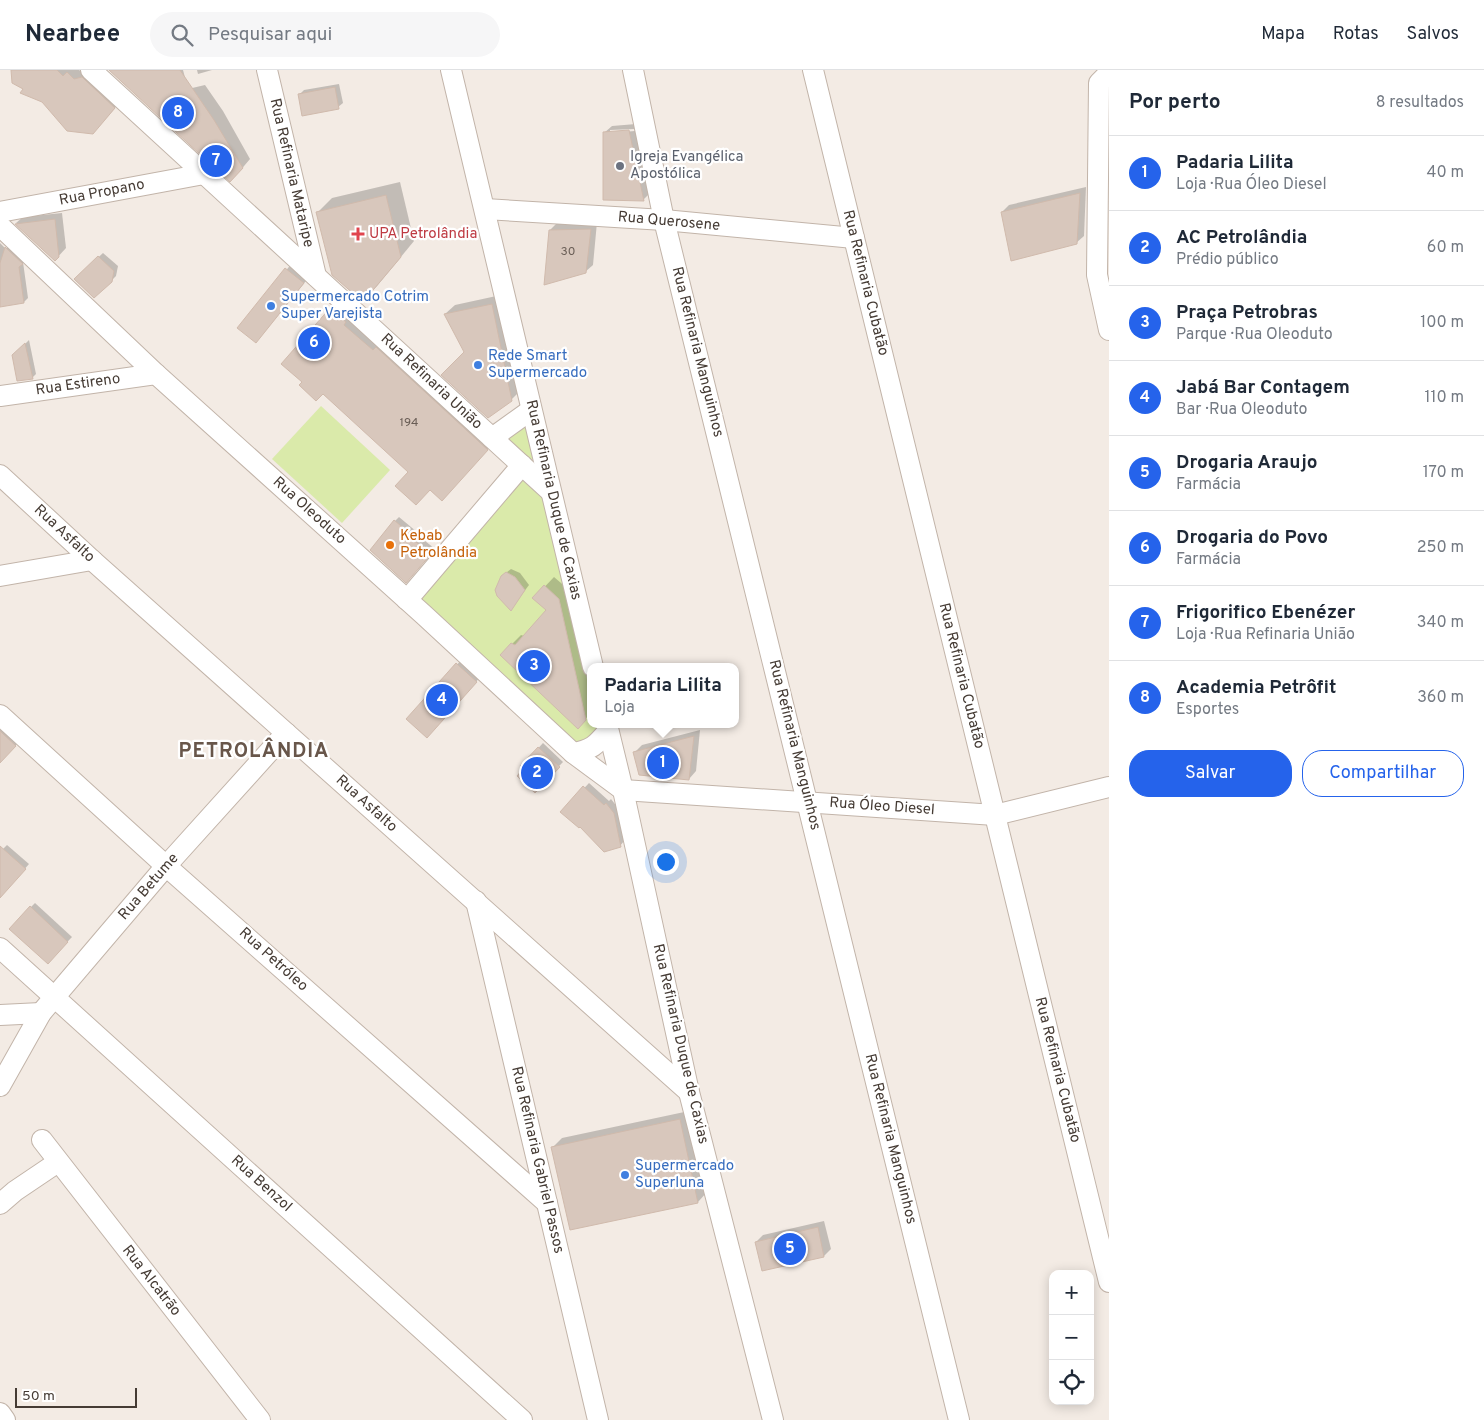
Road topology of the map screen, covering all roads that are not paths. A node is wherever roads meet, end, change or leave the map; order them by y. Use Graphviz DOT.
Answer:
graph roads {
  1 [pos="91,70"];
  2 [pos="267,70"];
  3 [pos="451,70"];
  4 [pos="633,70"];
  5 [pos="813,70"];
  6 [pos="1109,73"];
  7 [pos="204,174"];
  8 [pos="485,209"];
  9 [pos="0,212"];
  10 [pos="664,220"];
  11 [pos="0,226"];
  12 [pos="854,238"];
  13 [pos="1103,274"];
  14 [pos="316,276"];
  15 [pos="1109,330"];
  16 [pos="156,374"];
  17 [pos="0,396"];
  18 [pos="531,410"];
  19 [pos="492,438"];
  20 [pos="522,465"];
  21 [pos="0,475"];
  22 [pos="550,491"];
  23 [pos="92,560"];
  24 [pos="0,576"];
  25 [pos="407,600"];
  26 [pos="592,663"];
  27 [pos="0,715"];
  28 [pos="608,728"];
  29 [pos="286,733"];
  30 [pos="573,753"];
  31 [pos="1109,787"];
  32 [pos="623,790"];
  33 [pos="808,802"];
  34 [pos="995,815"];
  35 [pos="166,866"];
  36 [pos="476,901"];
  37 [pos="0,948"];
  38 [pos="54,997"];
  39 [pos="41,1013"];
  40 [pos="0,1015"];
  41 [pos="0,1086"];
  42 [pos="689,1092"];
  43 [pos="42,1140"];
  44 [pos="58,1162"];
  45 [pos="547,1203"];
  46 [pos="0,1204"];
  47 [pos="1109,1282"];
  48 [pos="0,1413"];
  49 [pos="5,1420"];
  50 [pos="260,1420"];
  51 [pos="522,1420"];
  52 [pos="598,1420"];
  53 [pos="773,1420"];
  54 [pos="959,1420"];
  1 -- 7 [label="street, Rua Refinaria União"];
  2 -- 14 [label="street, Rua Refinaria Mataripe"];
  3 -- 8 [label="street, Rua Refinaria Duque de Caxias"];
  4 -- 10 [label="street, Rua Refinaria Manguinhos"];
  5 -- 12 [label="street, Rua Refinaria Cubatão"];
  6 -- 13 [label="street"];
  7 -- 9 [label="street, Rua Propano"];
  7 -- 14 [label="street, Rua Refinaria União"];
  8 -- 10 [label="street, Rua Querosene"];
  8 -- 18 [label="street, Rua Refinaria Duque de Caxias"];
  10 -- 12 [label="street, Rua Querosene"];
  10 -- 33 [label="street, Rua Refinaria Manguinhos"];
  11 -- 16 [label="street, Rua Oleoduto"];
  12 -- 34 [label="street, Rua Refinaria Cubatão"];
  13 -- 15 [label="street"];
  14 -- 19 [label="street, Rua Refinaria União"];
  16 -- 17 [label="street, Rua Estireno"];
  16 -- 25 [label="street, Rua Oleoduto"];
  18 -- 19 [label="street"];
  18 -- 22 [label="street, Rua Refinaria Duque de Caxias"];
  19 -- 20 [label="street, Rua Refinaria União"];
  20 -- 22 [label="street, Rua Refinaria União"];
  20 -- 25 [label="street"];
  21 -- 23 [label="street, Rua Asfalto"];
  22 -- 26 [label="street, Rua Refinaria Duque de Caxias"];
  23 -- 24 [label="street"];
  23 -- 29 [label="street, Rua Asfalto"];
  25 -- 30 [label="street, Rua Oleoduto"];
  27 -- 35 [label="street, Rua Petróleo"];
  28 -- 30 [label="street"];
  28 -- 32 [label="street, Rua Refinaria Duque de Caxias"];
  29 -- 35 [label="street, Rua Betume"];
  29 -- 36 [label="street, Rua Asfalto"];
  30 -- 32 [label="street, Rua Oleoduto"];
  31 -- 34 [label="street, Rua Óleo Diesel"];
  32 -- 33 [label="street, Rua Óleo Diesel"];
  32 -- 42 [label="street, Rua Refinaria Duque de Caxias"];
  33 -- 34 [label="street, Rua Óleo Diesel"];
  33 -- 54 [label="street, Rua Refinaria Manguinhos"];
  34 -- 47 [label="street, Rua Refinaria Cubatão"];
  35 -- 38 [label="street, Rua Betume"];
  35 -- 45 [label="street, Rua Petróleo"];
  36 -- 42 [label="street, Rua Asfalto"];
  36 -- 45 [label="street, Rua Refinaria Gabriel Passos"];
  37 -- 38 [label="street, Rua Benzol"];
  38 -- 39 [label="street, Rua Betume"];
  38 -- 51 [label="street, Rua Benzol"];
  39 -- 40 [label="street"];
  39 -- 41 [label="street, Rua Betume"];
  42 -- 53 [label="street, Rua Refinaria Duque de Caxias"];
  43 -- 44 [label="street, Rua Alcatrão"];
  44 -- 46 [label="street"];
  44 -- 50 [label="street, Rua Alcatrão"];
  45 -- 52 [label="street, Rua Refinaria Gabriel Passos"];
  48 -- 49 [label="street"];
}
